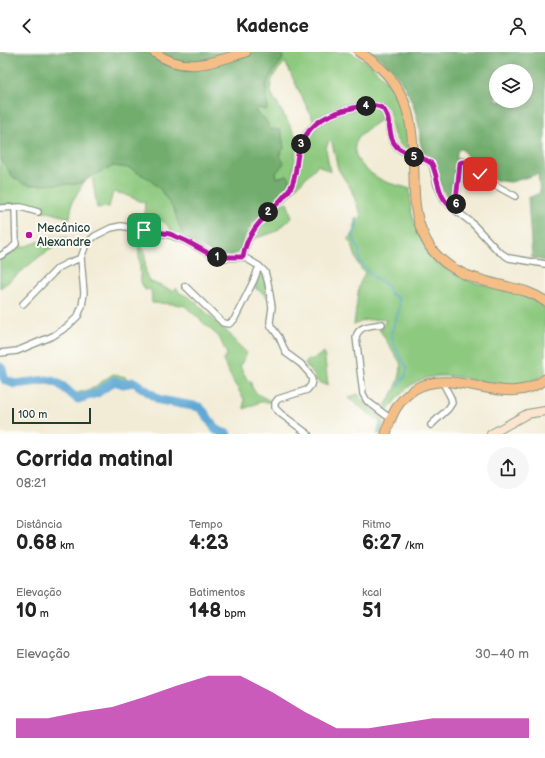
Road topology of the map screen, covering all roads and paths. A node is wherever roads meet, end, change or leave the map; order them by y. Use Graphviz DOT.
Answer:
graph roads {
  1 [pos="154,52"];
  2 [pos="246,52"];
  3 [pos="359,52"];
  4 [pos="414,156"];
  5 [pos="515,196"];
  6 [pos="15,207"];
  7 [pos="0,208"];
  8 [pos="455,210"];
  9 [pos="38,212"];
  10 [pos="0,256"];
  11 [pos="243,257"];
  12 [pos="81,258"];
  13 [pos="545,264"];
  14 [pos="259,266"];
  15 [pos="185,286"];
  16 [pos="545,301"];
  17 [pos="23,304"];
  18 [pos="382,324"];
  19 [pos="0,353"];
  20 [pos="545,379"];
  21 [pos="442,381"];
  22 [pos="545,411"];
  23 [pos="391,419"];
  24 [pos="432,425"];
  25 [pos="308,434"];
  26 [pos="386,434"];
  27 [pos="491,434"];
  1 -- 2 [label="main road"];
  3 -- 4 [label="main road"];
  4 -- 8 [label="street"];
  4 -- 11 [label="street"];
  4 -- 16 [label="main road"];
  5 -- 8 [label="street"];
  6 -- 7 [label="street"];
  6 -- 9 [label="street"];
  6 -- 10 [label="street"];
  8 -- 13 [label="street"];
  11 -- 12 [label="street"];
  11 -- 14 [label="street"];
  12 -- 17 [label="street"];
  12 -- 19 [label="street"];
  14 -- 15 [label="street"];
  14 -- 25 [label="street"];
  18 -- 23 [label="street"];
  20 -- 21 [label="main road"];
  21 -- 23 [label="main road"];
  21 -- 24 [label="street"];
  22 -- 27 [label="street"];
  23 -- 26 [label="main road"];
}
